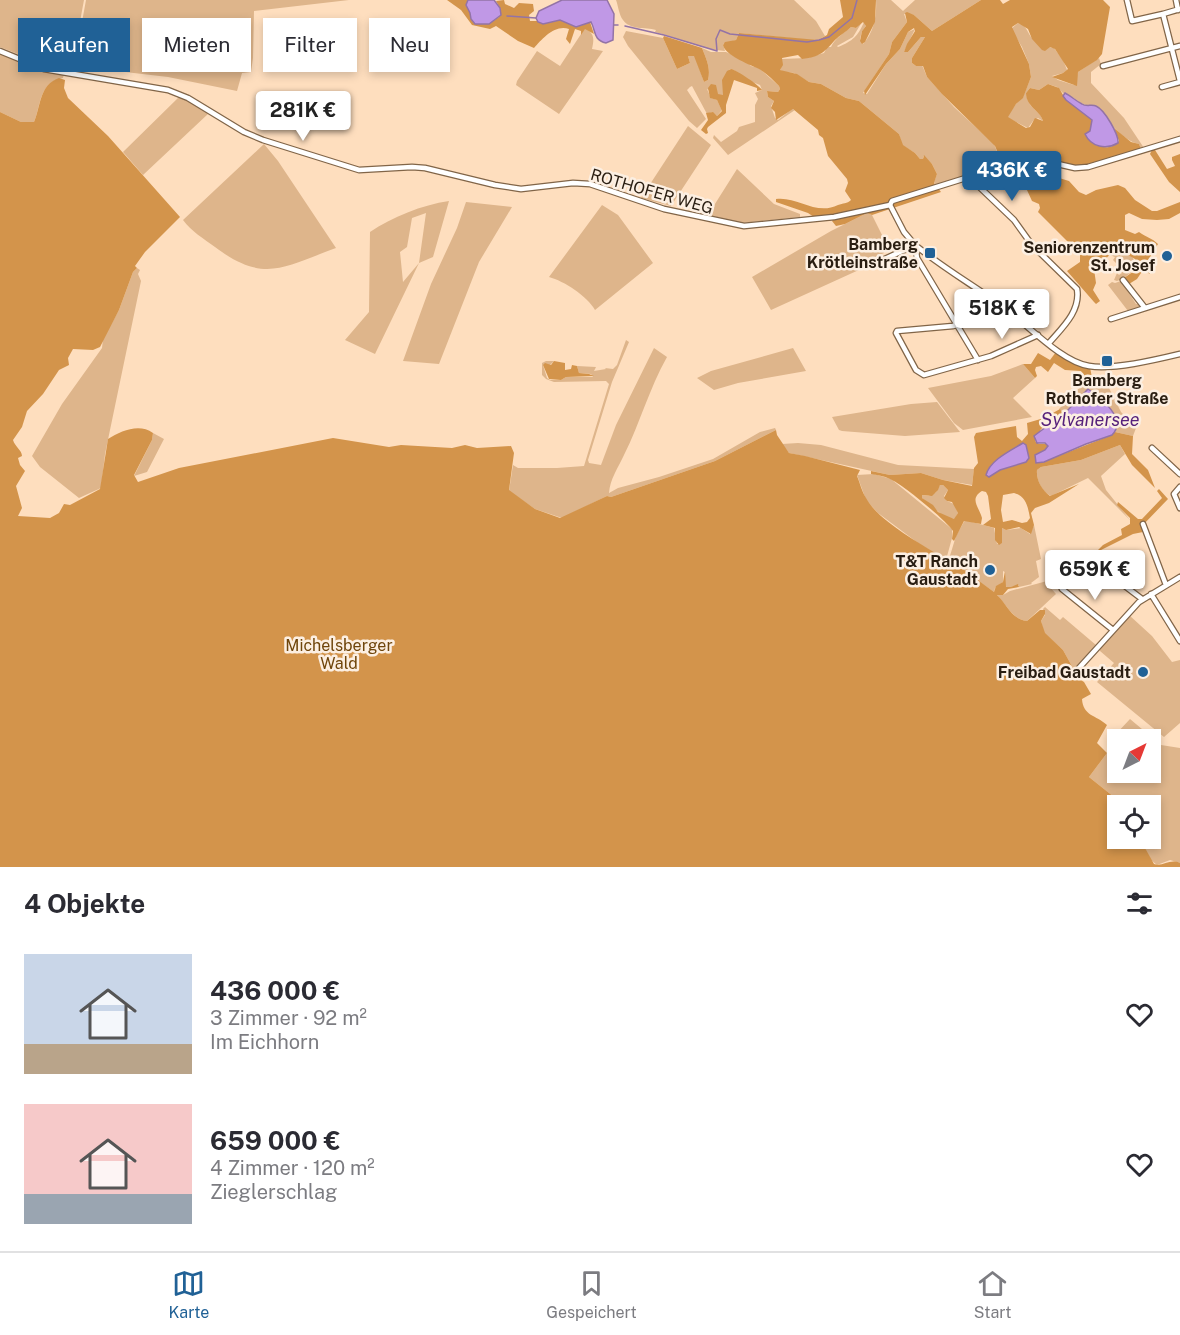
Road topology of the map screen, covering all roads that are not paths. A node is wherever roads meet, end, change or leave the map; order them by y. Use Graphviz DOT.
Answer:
graph roads {
  1 [pos="1126,0"];
  2 [pos="1176,0"];
  3 [pos="1179,10"];
  4 [pos="1163,14"];
  5 [pos="1180,46"];
  6 [pos="1172,48"];
  7 [pos="0,51"];
  8 [pos="1103,66"];
  9 [pos="1180,82"];
  10 [pos="1162,87"];
  11 [pos="1180,139"];
  12 [pos="969,177"];
  13 [pos="890,205"];
  14 [pos="915,245"];
  15 [pos="874,264"];
  16 [pos="1123,280"];
  17 [pos="1180,297"];
  18 [pos="1005,308"];
  19 [pos="1145,308"];
  20 [pos="1111,319"];
  21 [pos="956,326"];
  22 [pos="1038,335"];
  23 [pos="1049,343"];
  24 [pos="1180,354"];
  25 [pos="978,360"];
  26 [pos="1152,448"];
  27 [pos="1180,474"];
  28 [pos="1180,487"];
  29 [pos="1180,508"];
  30 [pos="1143,524"];
  31 [pos="1087,562"];
  32 [pos="1180,577"];
  33 [pos="1166,585"];
  34 [pos="1062,589"];
  35 [pos="1151,594"];
  36 [pos="1142,599"];
  37 [pos="1113,630"];
  38 [pos="1180,641"];
  39 [pos="1078,668"];
  1 -- 4 [label="street"];
  2 -- 3 [label="street"];
  3 -- 4 [label="street"];
  4 -- 6 [label="street"];
  5 -- 6 [label="street"];
  6 -- 8 [label="street"];
  6 -- 9 [label="street"];
  7 -- 13 [label="street, ROTHOFER WEG"];
  9 -- 10 [label="street"];
  11 -- 12 [label="street, ROTHOFER WEG"];
  12 -- 13 [label="street, ROTHOFER WEG"];
  12 -- 23 [label="street"];
  13 -- 14 [label="street"];
  14 -- 15 [label="street"];
  14 -- 18 [label="street"];
  14 -- 21 [label="street"];
  16 -- 19 [label="street"];
  17 -- 19 [label="street"];
  18 -- 21 [label="street"];
  18 -- 22 [label="street"];
  19 -- 20 [label="street"];
  21 -- 25 [label="street"];
  21 -- 25 [label="street"];
  22 -- 23 [label="street"];
  22 -- 25 [label="street"];
  23 -- 24 [label="street"];
  26 -- 27 [label="street"];
  28 -- 29 [label="street"];
  30 -- 33 [label="street"];
  31 -- 36 [label="street"];
  32 -- 33 [label="street"];
  33 -- 35 [label="street"];
  34 -- 37 [label="street"];
  35 -- 36 [label="street"];
  35 -- 38 [label="street"];
  36 -- 37 [label="street"];
  37 -- 39 [label="street"];
}
